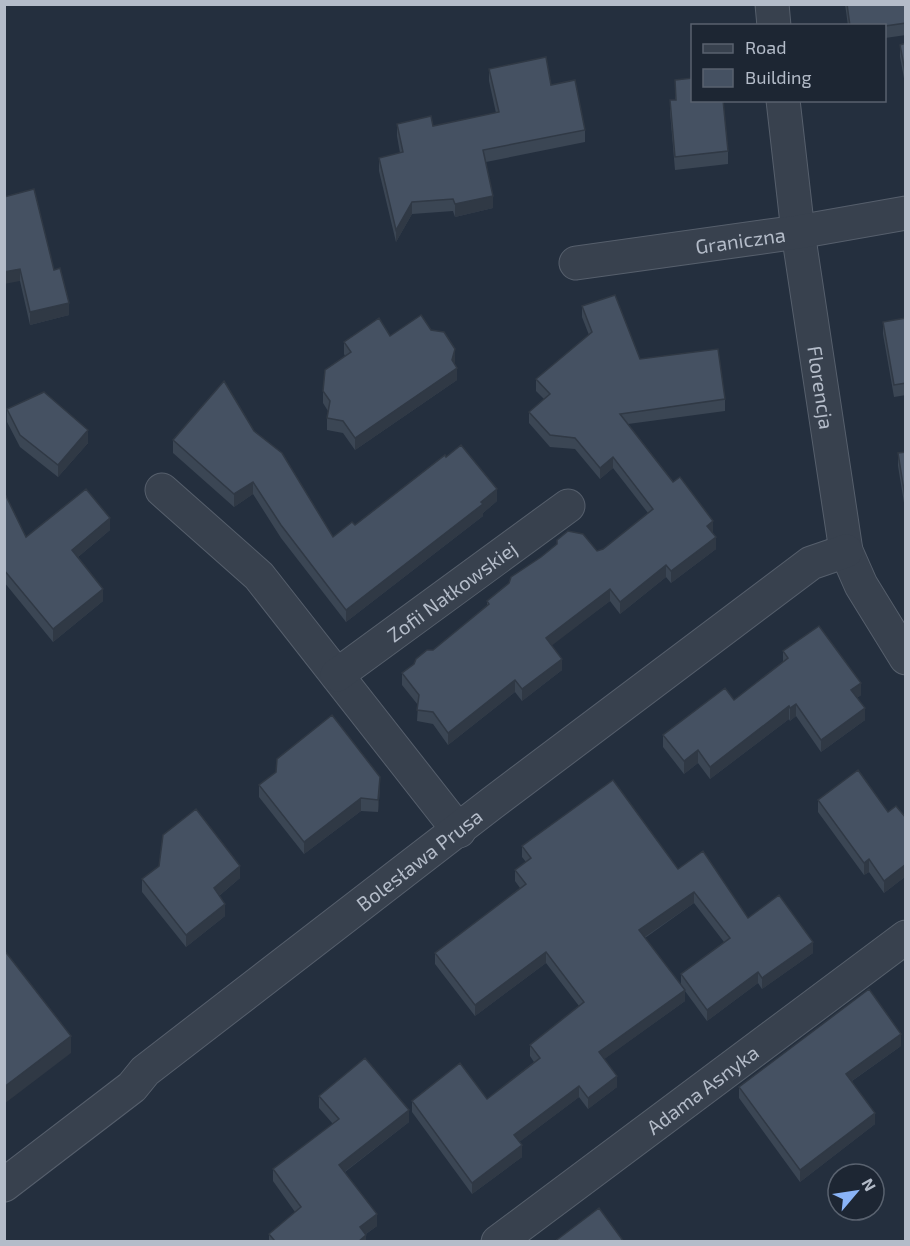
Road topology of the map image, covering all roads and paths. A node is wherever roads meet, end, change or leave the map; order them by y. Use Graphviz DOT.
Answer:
graph roads {
  1 [pos="772,4"];
  2 [pos="774,24"];
  3 [pos="783,102"];
  4 [pos="906,213"];
  5 [pos="798,232"];
  6 [pos="576,263"];
  7 [pos="162,490"];
  8 [pos="568,506"];
  9 [pos="846,551"];
  10 [pos="906,658"];
  11 [pos="337,675"];
  12 [pos="459,831"];
  13 [pos="906,937"];
  14 [pos="4,1185"];
  15 [pos="498,1242"];
  1 -- 2 [label="street"];
  3 -- 5 [label="street, Florencja"];
  4 -- 5 [label="street, Graniczna"];
  5 -- 6 [label="street, Graniczna"];
  5 -- 9 [label="street, Florencja"];
  7 -- 11 [label="street"];
  8 -- 11 [label="street, Zofii Nałkowskiej"];
  9 -- 10 [label="street, Florencja"];
  9 -- 12 [label="street, Bolesława Prusa"];
  11 -- 12 [label="street"];
  12 -- 14 [label="street, Bolesława Prusa"];
  13 -- 15 [label="street, Adama Asnyka"];
}
